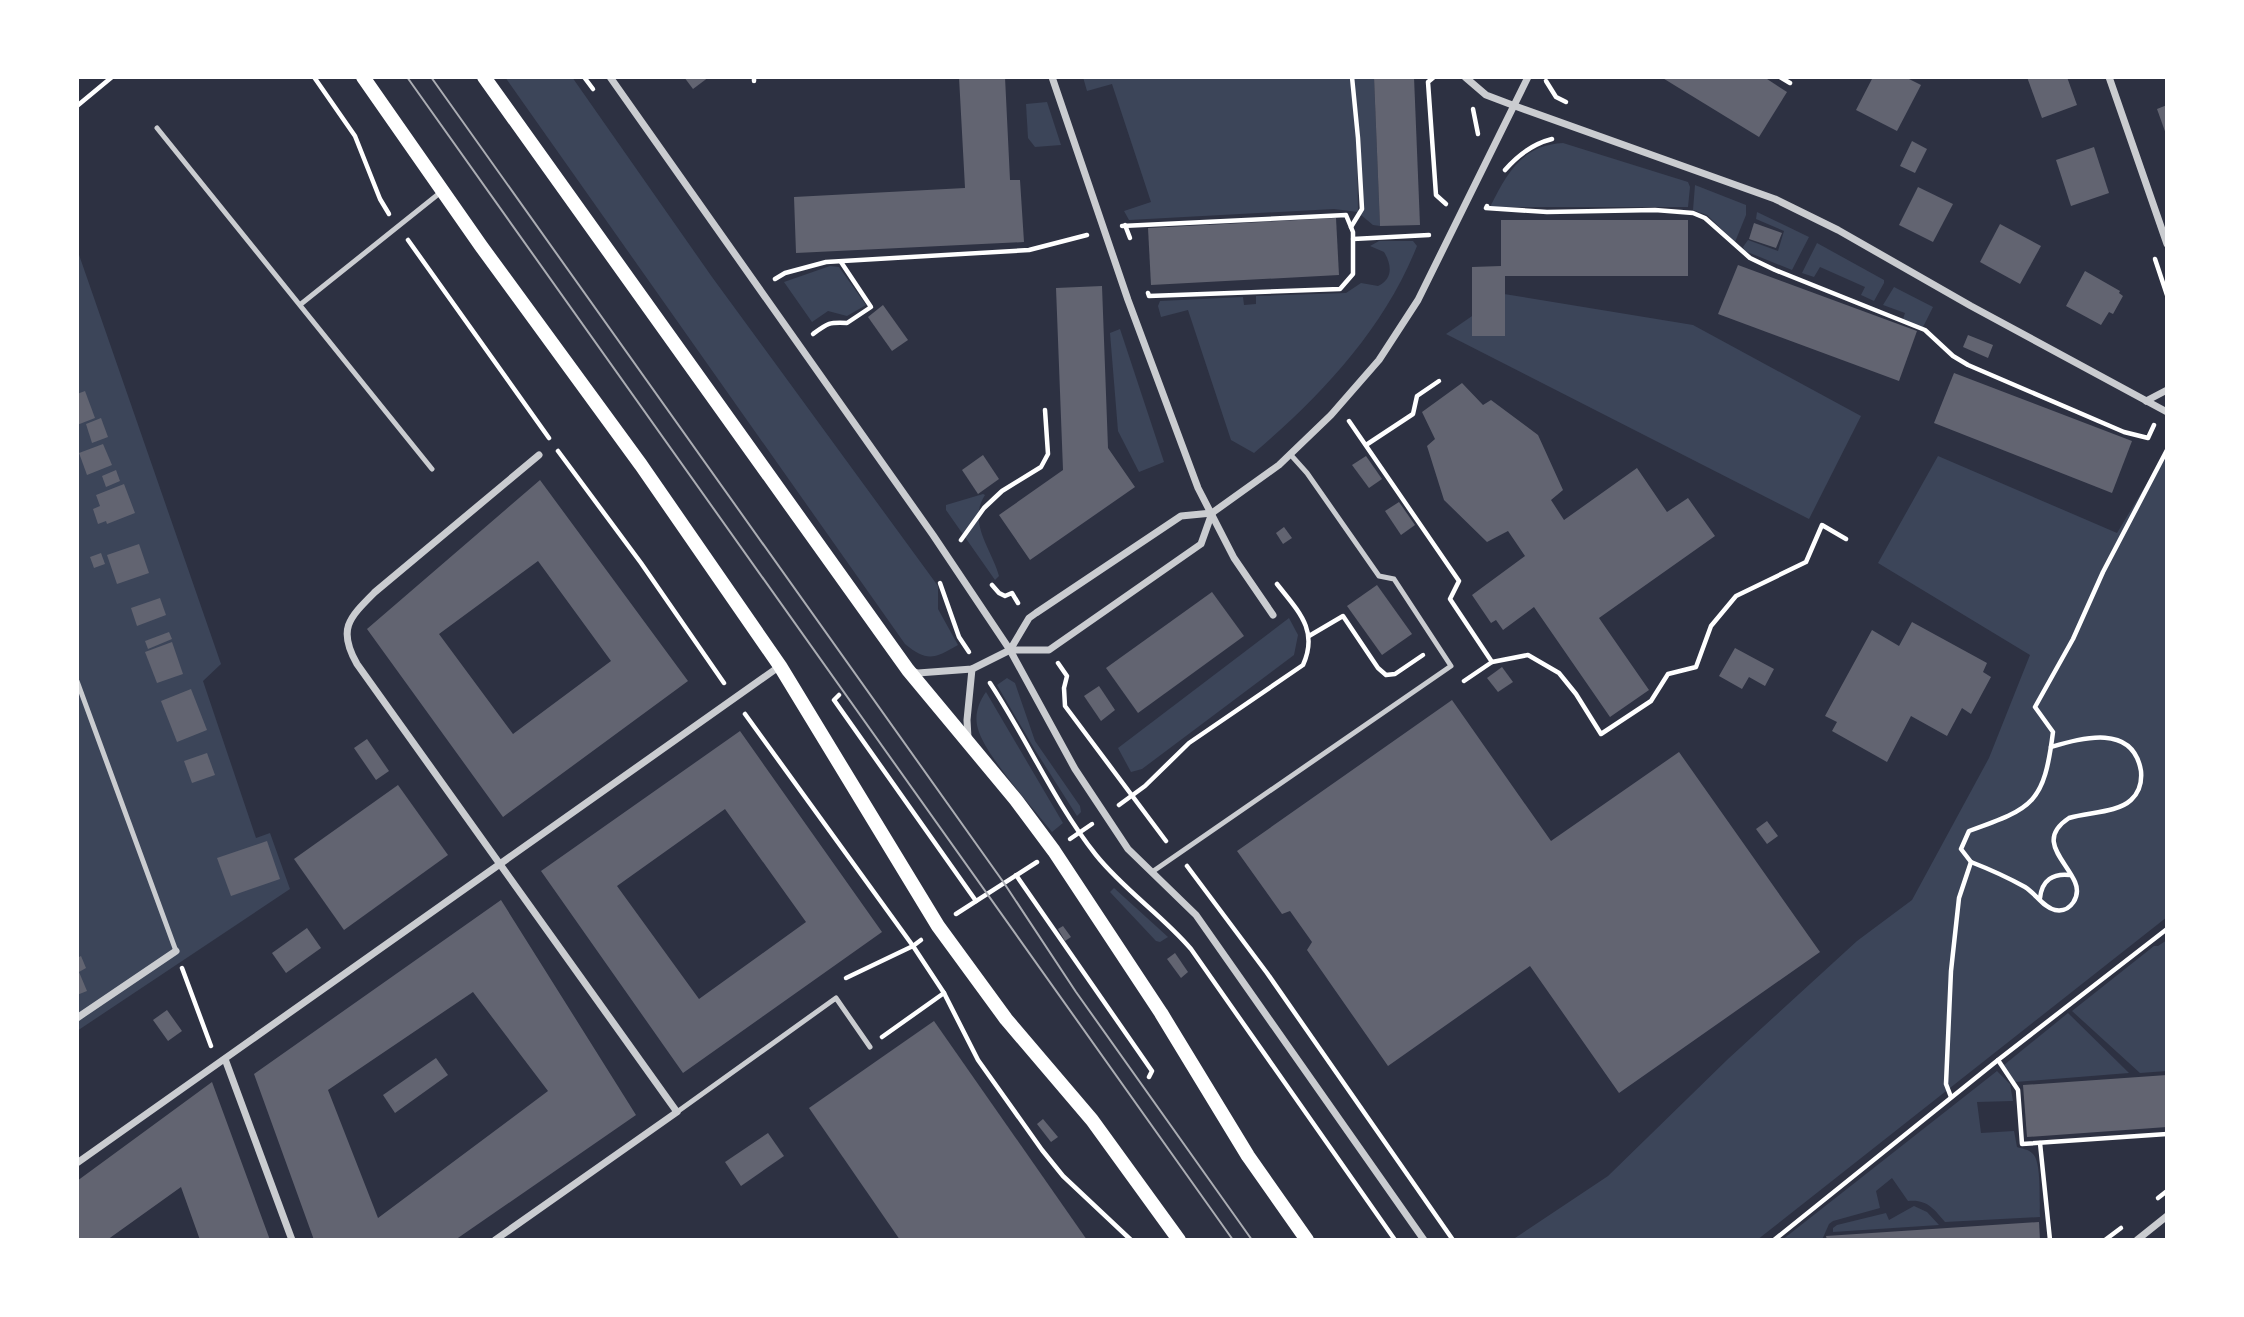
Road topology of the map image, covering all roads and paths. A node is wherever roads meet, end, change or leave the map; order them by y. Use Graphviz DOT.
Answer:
graph roads {
  1 [pos="112,77"];
  2 [pos="314,77"];
  3 [pos="363,77"];
  4 [pos="484,77"];
  5 [pos="610,77"];
  6 [pos="1052,77"];
  7 [pos="1352,77"];
  8 [pos="1434,77"];
  9 [pos="1465,77"];
  10 [pos="1528,77"];
  11 [pos="1780,77"];
  12 [pos="2109,77"];
  13 [pos="1790,83"];
  14 [pos="1470,102"];
  15 [pos="77,106"];
  16 [pos="1515,106"];
  17 [pos="157,128"];
  18 [pos="1562,141"];
  19 [pos="1478,143"];
  20 [pos="1500,176"];
  21 [pos="443,191"];
  22 [pos="1491,197"];
  23 [pos="1452,199"];
  24 [pos="1447,205"];
  25 [pos="1441,215"];
  26 [pos="396,226"];
  27 [pos="1435,226"];
  28 [pos="1351,228"];
  29 [pos="1353,239"];
  30 [pos="2167,244"];
  31 [pos="841,261"];
  32 [pos="301,304"];
  33 [pos="812,334"];
  34 [pos="1439,381"];
  35 [pos="2167,390"];
  36 [pos="2146,401"];
  37 [pos="1338,406"];
  38 [pos="1045,410"];
  39 [pos="2167,412"];
  40 [pos="2157,418"];
  41 [pos="1366,445"];
  42 [pos="2167,450"];
  43 [pos="1290,454"];
  44 [pos="539,455"];
  45 [pos="432,469"];
  46 [pos="1212,513"];
  47 [pos="1846,539"];
  48 [pos="961,540"];
  49 [pos="1275,581"];
  50 [pos="1273,615"];
  51 [pos="1309,636"];
  52 [pos="1438,645"];
  53 [pos="1010,650"];
  54 [pos="1492,662"];
  55 [pos="780,666"];
  56 [pos="1451,666"];
  57 [pos="972,669"];
  58 [pos="908,670"];
  59 [pos="77,681"];
  60 [pos="839,695"];
  61 [pos="735,700"];
  62 [pos="969,746"];
  63 [pos="2051,747"];
  64 [pos="1132,796"];
  65 [pos="1105,815"];
  66 [pos="1054,851"];
  67 [pos="1178,855"];
  68 [pos="955,860"];
  69 [pos="1971,862"];
  70 [pos="500,865"];
  71 [pos="951,866"];
  72 [pos="1152,872"];
  73 [pos="2071,875"];
  74 [pos="1016,876"];
  75 [pos="2040,899"];
  76 [pos="976,901"];
  77 [pos="939,926"];
  78 [pos="2167,929"];
  79 [pos="913,946"];
  80 [pos="176,951"];
  81 [pos="846,978"];
  82 [pos="944,993"];
  83 [pos="77,1018"];
  84 [pos="870,1047"];
  85 [pos="1998,1060"];
  86 [pos="221,1062"];
  87 [pos="1149,1077"];
  88 [pos="1951,1097"];
  89 [pos="677,1112"];
  90 [pos="2167,1135"];
  91 [pos="2040,1143"];
  92 [pos="77,1163"];
  93 [pos="2167,1216"];
  94 [pos="292,1240"];
  95 [pos="495,1240"];
  96 [pos="1131,1240"];
  97 [pos="1179,1240"];
  98 [pos="1307,1240"];
  99 [pos="1424,1240"];
  100 [pos="1453,1240"];
  101 [pos="1774,1240"];
  102 [pos="2050,1240"];
  103 [pos="2137,1240"];
  1 -- 15 [label="path"];
  2 -- 26 [label="path"];
  3 -- 21 [label="main road"];
  4 -- 58 [label="main road"];
  5 -- 53 [label="street"];
  6 -- 46 [label="street"];
  7 -- 28 [label="path"];
  8 -- 24 [label="path"];
  9 -- 16 [label="street"];
  10 -- 16 [label="street"];
  11 -- 13 [label="path"];
  12 -- 30 [label="street"];
  14 -- 19 [label="path"];
  16 -- 36 [label="street"];
  16 -- 37 [label="street"];
  17 -- 32 [label="lane"];
  18 -- 20 [label="path"];
  21 -- 26 [label="lane"];
  21 -- 55 [label="main road"];
  22 -- 40 [label="path"];
  23 -- 24 [label="path"];
  24 -- 25 [label="path"];
  26 -- 32 [label="lane"];
  26 -- 61 [label="path"];
  27 -- 29 [label="path"];
  31 -- 33 [label="path"];
  32 -- 45 [label="lane"];
  34 -- 41 [label="path"];
  35 -- 36 [label="street"];
  36 -- 39 [label="street"];
  37 -- 41 [label="path"];
  37 -- 43 [label="street"];
  38 -- 48 [label="path"];
  41 -- 54 [label="path"];
  42 -- 63 [label="path"];
  43 -- 46 [label="street"];
  43 -- 52 [label="lane"];
  44 -- 70 [label="street"];
  46 -- 50 [label="street"];
  46 -- 53 [label="street"];
  46 -- 53 [label="street"];
  47 -- 54 [label="path"];
  49 -- 51 [label="path"];
  51 -- 52 [label="path"];
  51 -- 64 [label="path"];
  52 -- 56 [label="lane"];
  53 -- 57 [label="street"];
  53 -- 65 [label="street"];
  54 -- 56 [label="path"];
  55 -- 61 [label="street"];
  55 -- 77 [label="main road"];
  56 -- 67 [label="lane"];
  57 -- 58 [label="street"];
  57 -- 62 [label="street"];
  58 -- 62 [label="main road"];
  59 -- 80 [label="lane"];
  60 -- 71 [label="path"];
  61 -- 70 [label="street"];
  61 -- 79 [label="path"];
  62 -- 66 [label="main road"];
  63 -- 69 [label="path"];
  63 -- 73 [label="path"];
  64 -- 65 [label="path"];
  64 -- 67 [label="path"];
  65 -- 66 [label="path"];
  65 -- 72 [label="street"];
  66 -- 74 [label="path"];
  66 -- 98 [label="main road"];
  67 -- 72 [label="lane"];
  67 -- 100 [label="path"];
  68 -- 71 [label="path"];
  69 -- 75 [label="path"];
  69 -- 88 [label="path"];
  70 -- 86 [label="street"];
  70 -- 89 [label="street"];
  71 -- 76 [label="path"];
  72 -- 99 [label="street"];
  73 -- 75 [label="path"];
  73 -- 75 [label="path"];
  74 -- 76 [label="path"];
  74 -- 87 [label="path"];
  76 -- 77 [label="path"];
  77 -- 79 [label="path"];
  77 -- 97 [label="main road"];
  78 -- 85 [label="path"];
  79 -- 81 [label="path"];
  79 -- 82 [label="path"];
  80 -- 83 [label="street"];
  80 -- 86 [label="path"];
  82 -- 84 [label="path"];
  82 -- 96 [label="path"];
  84 -- 89 [label="lane"];
  85 -- 88 [label="path"];
  85 -- 91 [label="path"];
  86 -- 92 [label="street"];
  86 -- 94 [label="street"];
  88 -- 101 [label="path"];
  89 -- 95 [label="street"];
  90 -- 91 [label="path"];
  91 -- 102 [label="path"];
  93 -- 103 [label="street"];
}
